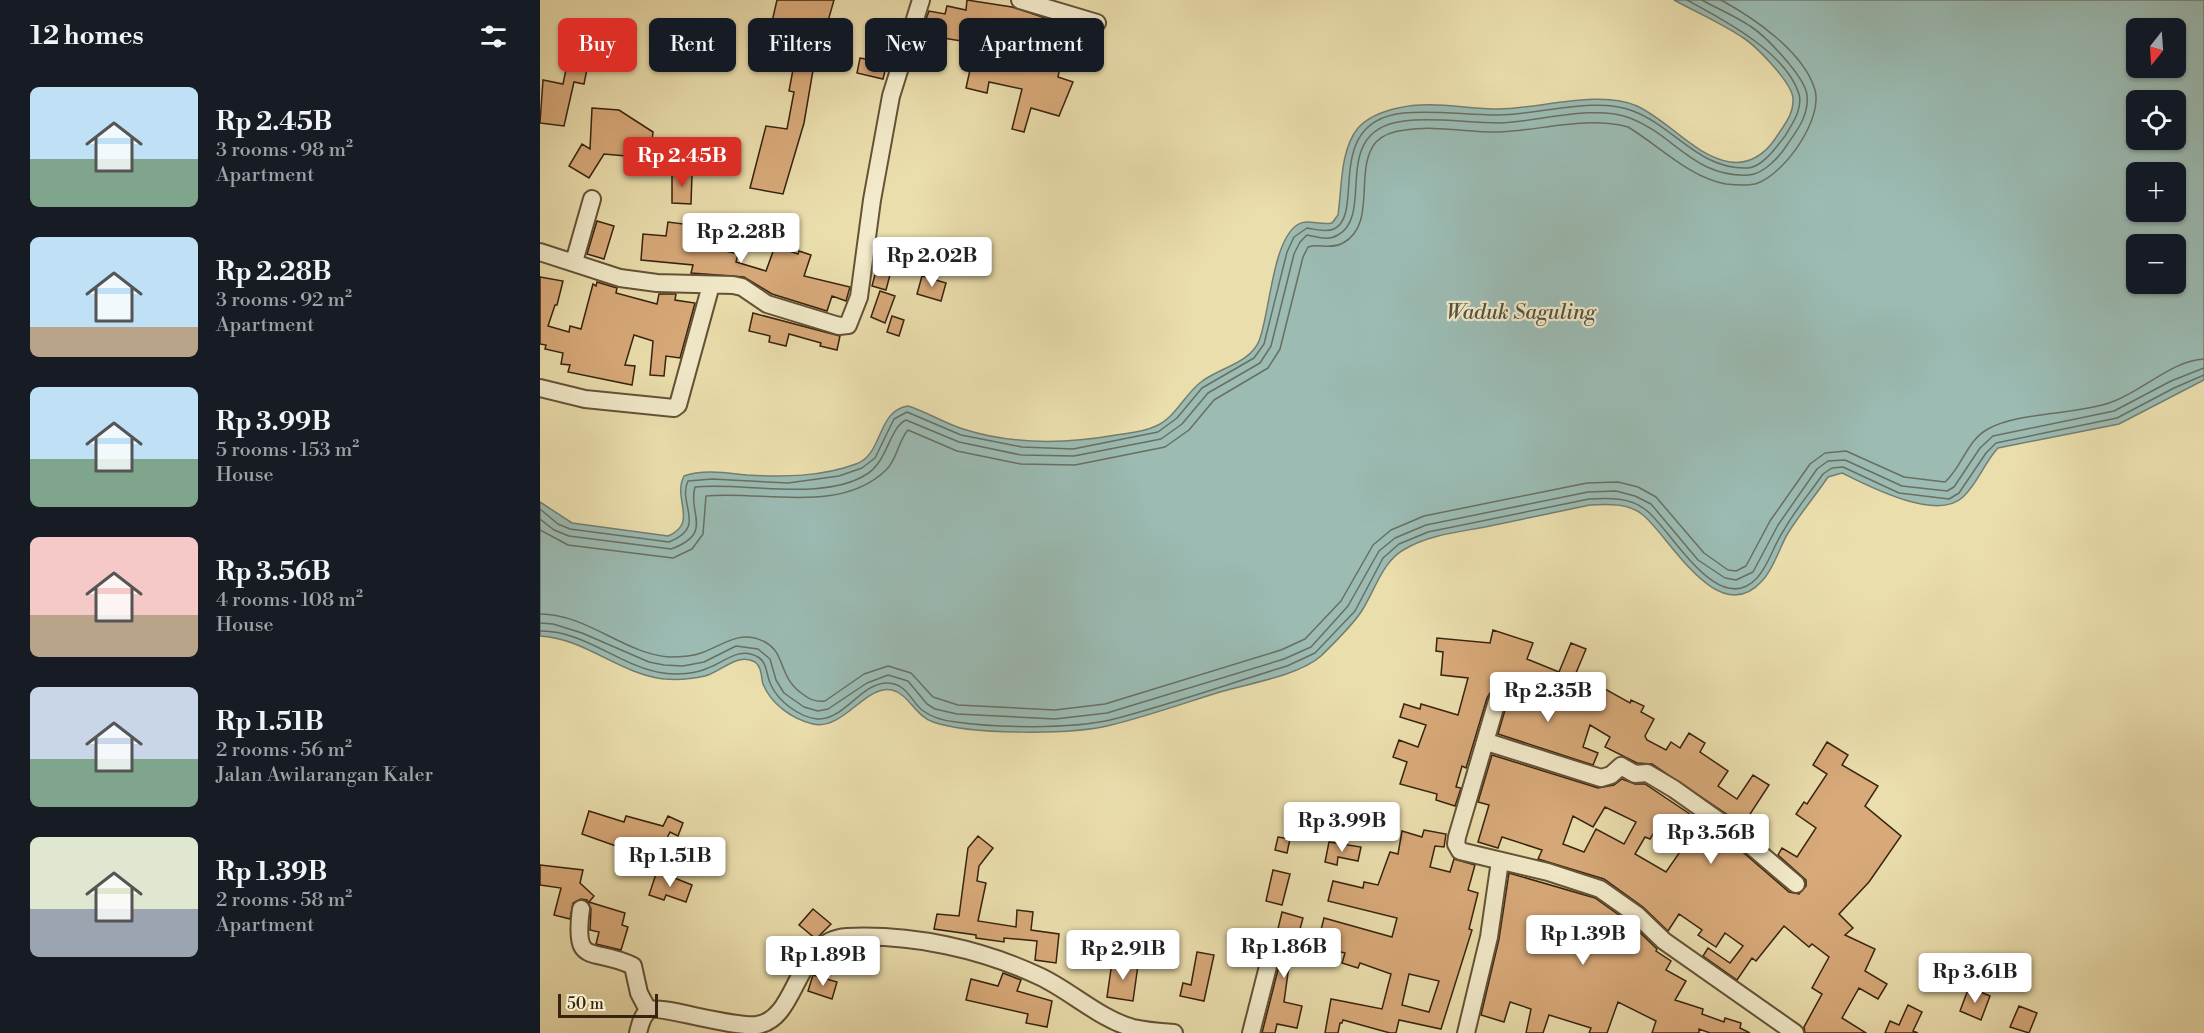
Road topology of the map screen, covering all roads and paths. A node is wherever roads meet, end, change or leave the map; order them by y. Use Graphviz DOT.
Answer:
graph roads {
  1 [pos="921,0"];
  2 [pos="1020,0"];
  3 [pos="1080,18"];
  4 [pos="592,199"];
  5 [pos="540,252"];
  6 [pos="574,262"];
  7 [pos="711,285"];
  8 [pos="540,388"];
  9 [pos="1497,701"];
  10 [pos="1487,742"];
  11 [pos="1500,861"];
  12 [pos="1796,884"];
  13 [pos="581,909"];
  14 [pos="1274,944"];
  15 [pos="648,1010"];
  16 [pos="638,1033"];
  17 [pos="1174,1033"];
  18 [pos="1251,1033"];
  19 [pos="1466,1033"];
  20 [pos="1795,1033"];
  1 -- 7 [label="street"];
  2 -- 3 [label="street"];
  4 -- 6 [label="street"];
  5 -- 6 [label="street"];
  6 -- 7 [label="street"];
  7 -- 8 [label="street"];
  9 -- 10 [label="street"];
  10 -- 11 [label="street"];
  10 -- 12 [label="street"];
  11 -- 19 [label="street"];
  11 -- 20 [label="street"];
  13 -- 15 [label="street"];
  14 -- 18 [label="street"];
  15 -- 16 [label="street"];
  15 -- 17 [label="street"];
}
